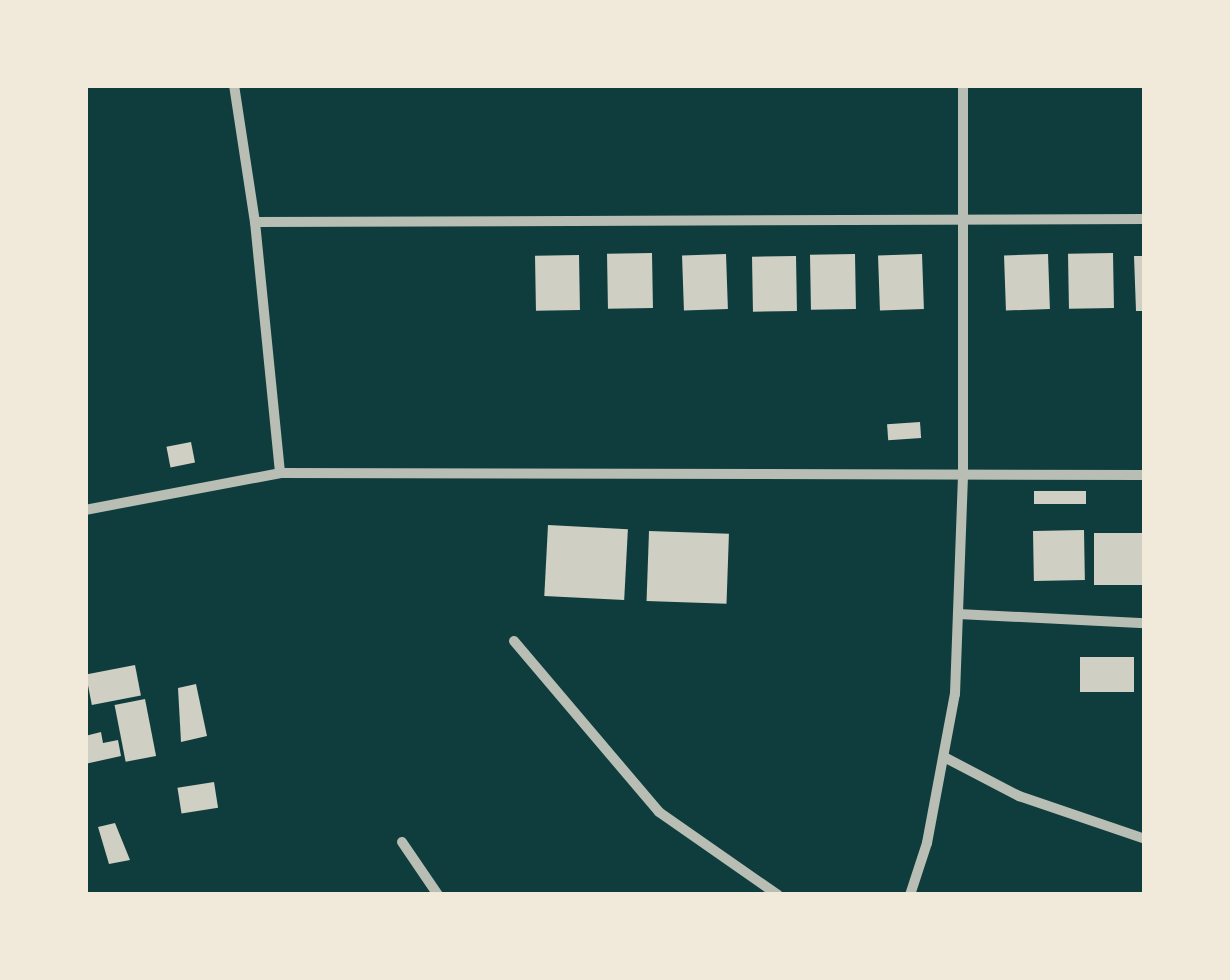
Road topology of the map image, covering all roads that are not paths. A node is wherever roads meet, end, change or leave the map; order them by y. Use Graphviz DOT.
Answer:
graph roads {
  1 [pos="234,85"];
  2 [pos="964,85"];
  3 [pos="963,219"];
  4 [pos="1145,220"];
  5 [pos="256,222"];
  6 [pos="963,472"];
  7 [pos="280,473"];
  8 [pos="1145,474"];
  9 [pos="85,510"];
  10 [pos="958,614"];
  11 [pos="1145,622"];
  12 [pos="514,640"];
  13 [pos="944,757"];
  14 [pos="1145,839"];
  15 [pos="402,842"];
  16 [pos="438,895"];
  17 [pos="778,895"];
  18 [pos="910,895"];
  1 -- 5 [label="street"];
  2 -- 3 [label="street"];
  3 -- 4 [label="street"];
  3 -- 5 [label="street"];
  3 -- 6 [label="street"];
  5 -- 7 [label="street"];
  6 -- 7 [label="street"];
  6 -- 8 [label="street"];
  6 -- 10 [label="street"];
  7 -- 9 [label="street"];
  10 -- 11 [label="street"];
  10 -- 13 [label="street"];
  12 -- 17 [label="street"];
  13 -- 14 [label="street"];
  13 -- 18 [label="street"];
  15 -- 16 [label="street"];
}
